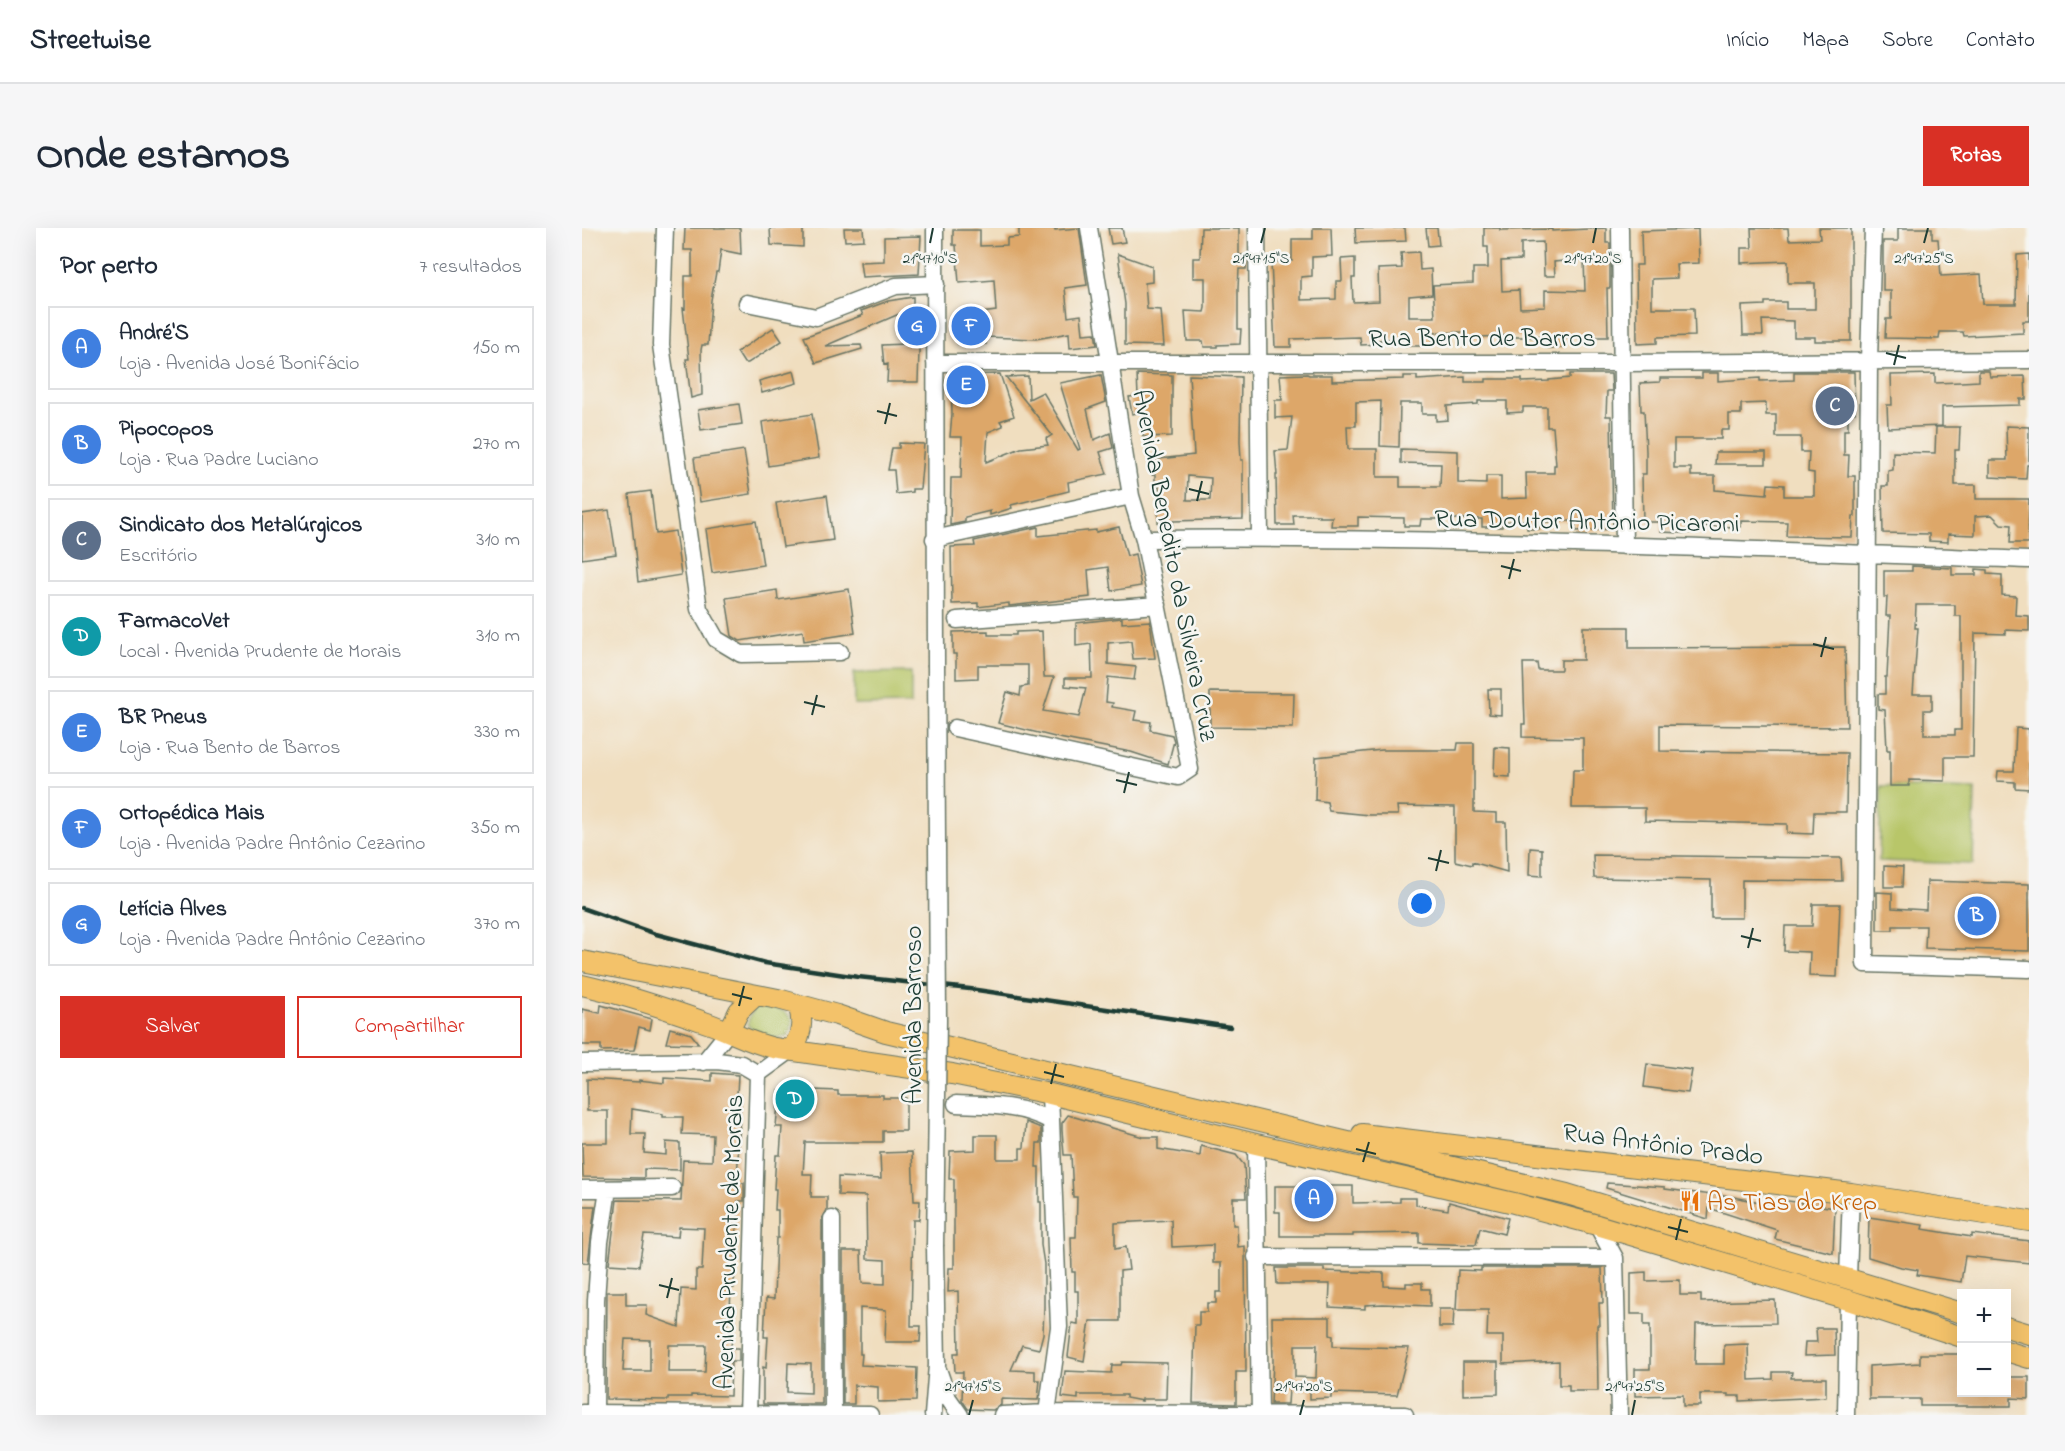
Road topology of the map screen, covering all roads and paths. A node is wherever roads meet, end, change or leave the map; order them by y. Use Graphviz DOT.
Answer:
graph roads {
  1 [pos="665,228"];
  2 [pos="935,228"];
  3 [pos="1089,228"];
  4 [pos="1257,228"];
  5 [pos="1620,228"];
  6 [pos="1873,228"];
  7 [pos="936,284"];
  8 [pos="747,303"];
  9 [pos="1869,360"];
  10 [pos="2029,360"];
  11 [pos="935,363"];
  12 [pos="1111,363"];
  13 [pos="1258,363"];
  14 [pos="1623,363"];
  15 [pos="1131,496"];
  16 [pos="1260,538"];
  17 [pos="934,539"];
  18 [pos="1144,539"];
  19 [pos="1624,546"];
  20 [pos="1867,554"];
  21 [pos="2029,560"];
  22 [pos="1158,605"];
  23 [pos="957,620"];
  24 [pos="840,652"];
  25 [pos="955,728"];
  26 [pos="582,961"];
  27 [pos="2029,969"];
  28 [pos="582,985"];
  29 [pos="756,995"];
  30 [pos="798,1005"];
  31 [pos="729,1031"];
  32 [pos="791,1050"];
  33 [pos="704,1062"];
  34 [pos="582,1063"];
  35 [pos="758,1074"];
  36 [pos="1050,1094"];
  37 [pos="956,1104"];
  38 [pos="1051,1121"];
  39 [pos="1290,1126"];
  40 [pos="1256,1144"];
  41 [pos="672,1188"];
  42 [pos="582,1189"];
  43 [pos="608,1189"];
  44 [pos="1851,1193"];
  45 [pos="832,1219"];
  46 [pos="2029,1221"];
  47 [pos="1597,1225"];
  48 [pos="1256,1257"];
  49 [pos="1615,1258"];
  50 [pos="1848,1278"];
  51 [pos="1848,1300"];
  52 [pos="1957,1311"];
  53 [pos="2011,1328"];
  54 [pos="2029,1334"];
  55 [pos="1957,1335"];
  56 [pos="2011,1352"];
  57 [pos="2029,1358"];
  58 [pos="937,1365"];
  59 [pos="589,1413"];
  60 [pos="1047,1413"];
  61 [pos="833,1414"];
  62 [pos="1260,1414"];
  63 [pos="748,1415"];
  64 [pos="870,1415"];
  65 [pos="933,1415"];
  66 [pos="960,1415"];
  67 [pos="1002,1415"];
  68 [pos="1405,1415"];
  69 [pos="1619,1415"];
  70 [pos="1846,1415"];
  1 -- 24 [label="street"];
  2 -- 7 [label="street, Avenida Barroso"];
  3 -- 12 [label="street, Avenida Benedito da Silveira Cruz"];
  4 -- 13 [label="street"];
  5 -- 14 [label="street"];
  6 -- 9 [label="street"];
  7 -- 8 [label="street"];
  7 -- 11 [label="street, Avenida Barroso"];
  9 -- 10 [label="street, Rua Bento de Barros"];
  9 -- 14 [label="street, Rua Bento de Barros"];
  9 -- 20 [label="street"];
  11 -- 12 [label="street, Rua Bento de Barros"];
  11 -- 17 [label="street, Avenida Barroso"];
  12 -- 13 [label="street, Rua Bento de Barros"];
  12 -- 15 [label="street, Avenida Benedito da Silveira Cruz"];
  13 -- 14 [label="street, Rua Bento de Barros"];
  13 -- 16 [label="street"];
  14 -- 19 [label="street"];
  15 -- 17 [label="street"];
  15 -- 18 [label="street, Avenida Benedito da Silveira Cruz"];
  16 -- 18 [label="street, Rua Doutor Antônio Picaroni"];
  16 -- 19 [label="street, Rua Doutor Antônio Picaroni"];
  17 -- 58 [label="street, Avenida Barroso, bridge"];
  18 -- 22 [label="street, Avenida Benedito da Silveira Cruz"];
  19 -- 20 [label="street, Rua Doutor Antônio Picaroni"];
  20 -- 21 [label="street, Rua Doutor Antônio Picaroni"];
  20 -- 27 [label="street"];
  22 -- 23 [label="street"];
  22 -- 25 [label="street, Avenida Benedito da Silveira Cruz"];
  26 -- 29 [label="main road"];
  28 -- 31 [label="main road"];
  29 -- 30 [label="main road"];
  29 -- 31 [label="main road"];
  30 -- 32 [label="main road"];
  30 -- 39 [label="main road"];
  31 -- 32 [label="main road"];
  31 -- 33 [label="street"];
  32 -- 35 [label="street, Avenida Prudente de Morais"];
  32 -- 36 [label="main road"];
  33 -- 34 [label="street"];
  33 -- 35 [label="street"];
  35 -- 63 [label="street, Avenida Prudente de Morais"];
  36 -- 38 [label="street"];
  36 -- 40 [label="main road"];
  37 -- 38 [label="street"];
  38 -- 60 [label="street"];
  39 -- 44 [label="main road, Rua Antônio Prado"];
  39 -- 50 [label="main road"];
  40 -- 47 [label="main road"];
  40 -- 48 [label="street"];
  41 -- 43 [label="street"];
  42 -- 43 [label="street"];
  43 -- 59 [label="street"];
  44 -- 46 [label="main road, Rua Antônio Prado"];
  44 -- 50 [label="street"];
  45 -- 61 [label="street"];
  47 -- 49 [label="street"];
  47 -- 51 [label="main road"];
  48 -- 49 [label="street"];
  48 -- 62 [label="street"];
  49 -- 69 [label="street"];
  50 -- 52 [label="main road"];
  51 -- 55 [label="main road"];
  51 -- 70 [label="street"];
  53 -- 54 [label="main road"];
  56 -- 57 [label="main road"];
  58 -- 65 [label="street, Avenida Barroso"];
  58 -- 66 [label="street, Avenida Barroso"];
  59 -- 63 [label="street"];
  60 -- 62 [label="street"];
  60 -- 67 [label="street"];
  61 -- 63 [label="street"];
  61 -- 64 [label="street"];
  62 -- 68 [label="street"];
}
